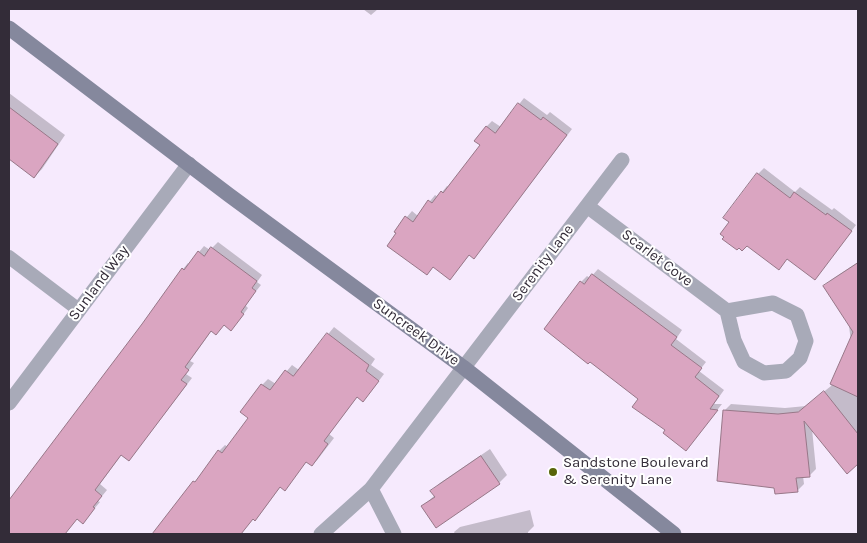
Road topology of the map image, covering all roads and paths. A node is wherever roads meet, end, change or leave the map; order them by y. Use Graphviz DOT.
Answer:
graph roads {
  1 [pos="9,28"];
  2 [pos="622,160"];
  3 [pos="188,164"];
  4 [pos="587,206"];
  5 [pos="9,257"];
  6 [pos="79,310"];
  7 [pos="727,311"];
  8 [pos="463,367"];
  9 [pos="9,403"];
  10 [pos="371,489"];
  11 [pos="321,534"];
  12 [pos="394,534"];
  13 [pos="674,534"];
  1 -- 3 [label="street, Suncreek Drive"];
  2 -- 4 [label="street, Serenity Lane"];
  3 -- 6 [label="street, Sunland Way"];
  3 -- 8 [label="street, Suncreek Drive"];
  4 -- 7 [label="street, Scarlet Cove"];
  4 -- 8 [label="street, Serenity Lane"];
  5 -- 6 [label="lane"];
  6 -- 9 [label="street, Sunland Way"];
  7 -- 7 [label="street"];
  8 -- 10 [label="street, Serenity Lane"];
  8 -- 13 [label="street, Suncreek Drive"];
  10 -- 11 [label="street, Serenity Lane"];
  10 -- 12 [label="street"];
}
